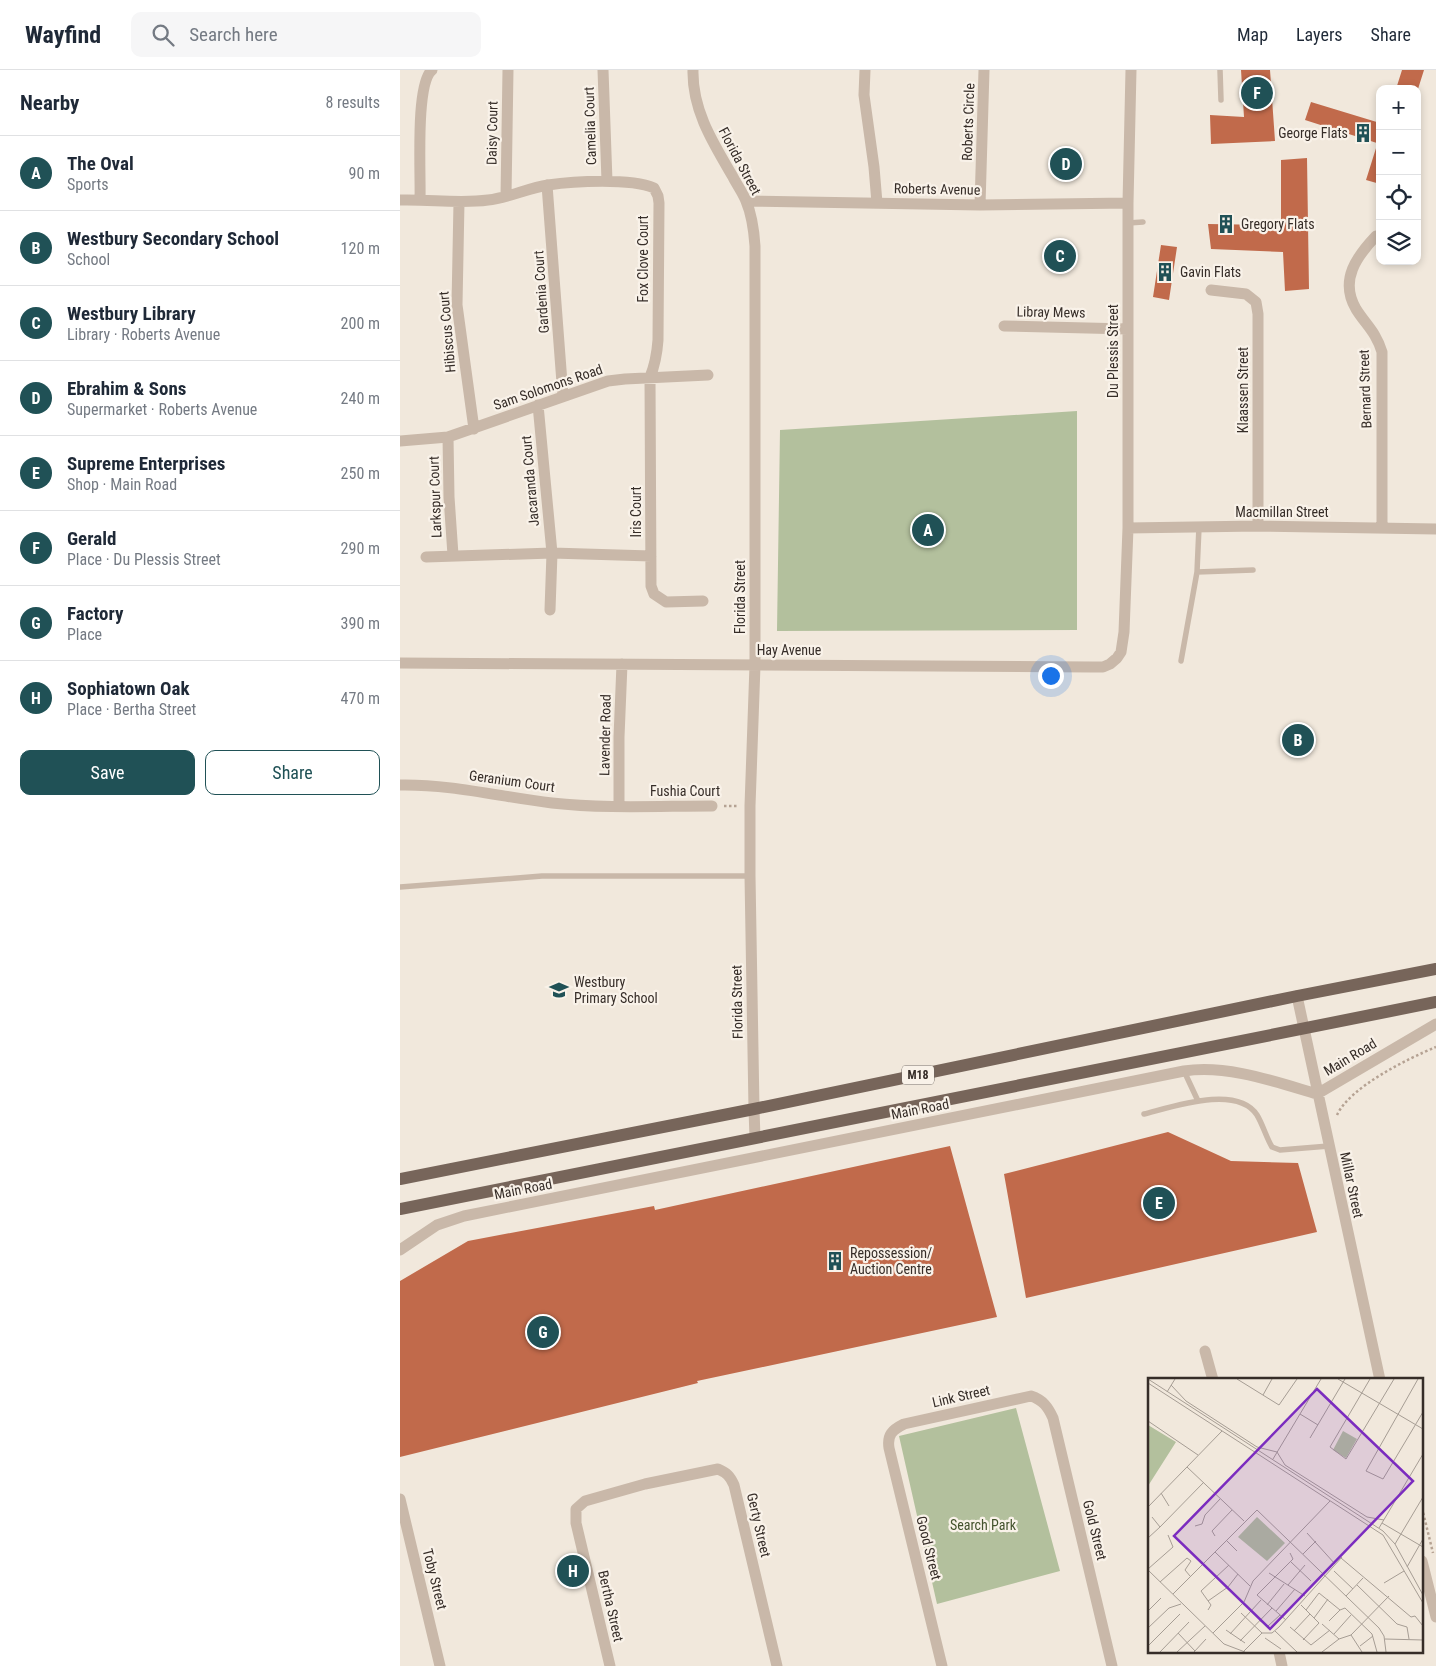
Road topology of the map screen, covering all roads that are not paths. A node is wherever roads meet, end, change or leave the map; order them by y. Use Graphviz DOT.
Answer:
graph roads {
  1 [pos="432,70"];
  2 [pos="508,70"];
  3 [pos="603,70"];
  4 [pos="692,70"];
  5 [pos="865,70"];
  6 [pos="984,70"];
  7 [pos="1131,70"];
  8 [pos="1220,70"];
  9 [pos="1221,100"];
  10 [pos="607,181"];
  11 [pos="547,185"];
  12 [pos="506,196"];
  13 [pos="400,200"];
  14 [pos="420,200"];
  15 [pos="746,201"];
  16 [pos="459,202"];
  17 [pos="876,203"];
  18 [pos="1128,203"];
  19 [pos="980,205"];
  20 [pos="1143,222"];
  21 [pos="1128,223"];
  22 [pos="1376,236"];
  23 [pos="1211,290"];
  24 [pos="1004,326"];
  25 [pos="1128,328"];
  26 [pos="708,375"];
  27 [pos="650,377"];
  28 [pos="563,396"];
  29 [pos="538,406"];
  30 [pos="474,429"];
  31 [pos="448,438"];
  32 [pos="400,441"];
  33 [pos="1258,526"];
  34 [pos="1199,527"];
  35 [pos="1128,528"];
  36 [pos="1382,528"];
  37 [pos="1436,529"];
  38 [pos="552,553"];
  39 [pos="453,555"];
  40 [pos="651,556"];
  41 [pos="426,557"];
  42 [pos="1253,570"];
  43 [pos="1197,572"];
  44 [pos="703,601"];
  45 [pos="550,610"];
  46 [pos="1124,632"];
  47 [pos="1181,662"];
  48 [pos="400,663"];
  49 [pos="622,664"];
  50 [pos="755,665"];
  51 [pos="400,784"];
  52 [pos="619,806"];
  53 [pos="712,806"];
  54 [pos="750,876"];
  55 [pos="400,887"];
  56 [pos="1436,969"];
  57 [pos="1297,996"];
  58 [pos="1436,1002"];
  59 [pos="1436,1024"];
  60 [pos="1304,1027"];
  61 [pos="1184,1072"];
  62 [pos="1317,1094"];
  63 [pos="1198,1101"];
  64 [pos="754,1109"];
  65 [pos="1144,1114"];
  66 [pos="756,1138"];
  67 [pos="1329,1146"];
  68 [pos="400,1179"];
  69 [pos="400,1209"];
  70 [pos="400,1250"];
  71 [pos="1205,1350"];
  72 [pos="1212,1378"];
  73 [pos="1380,1378"];
  74 [pos="1044,1403"];
  75 [pos="889,1437"];
  76 [pos="645,1484"];
  77 [pos="400,1499"];
  78 [pos="1428,1559"];
  79 [pos="1436,1617"];
  80 [pos="440,1666"];
  81 [pos="610,1666"];
  82 [pos="777,1666"];
  83 [pos="942,1666"];
  84 [pos="1112,1666"];
  1 -- 14 [label="street"];
  2 -- 12 [label="street, Daisy Court"];
  3 -- 10 [label="street, Camelia Court"];
  4 -- 15 [label="street, Florida Street"];
  5 -- 17 [label="street"];
  6 -- 19 [label="street, Roberts Circle"];
  7 -- 18 [label="street, Du Plessis Street"];
  8 -- 9 [label="lane"];
  10 -- 11 [label="street, Fox Clove Court"];
  10 -- 27 [label="street, Fox Clove Court"];
  11 -- 12 [label="street, Fox Clove Court"];
  11 -- 28 [label="street, Gardenia Court"];
  12 -- 16 [label="street, Fox Clove Court"];
  13 -- 14 [label="street, Fox Clove Court"];
  14 -- 16 [label="street, Fox Clove Court"];
  15 -- 17 [label="street, Roberts Avenue"];
  15 -- 50 [label="street, Florida Street"];
  16 -- 30 [label="street, Hibiscus Court"];
  17 -- 19 [label="street, Roberts Avenue"];
  18 -- 19 [label="street, Roberts Avenue"];
  18 -- 21 [label="street, Du Plessis Street"];
  20 -- 21 [label="lane"];
  21 -- 25 [label="street, Du Plessis Street"];
  22 -- 36 [label="street, Bernard Street"];
  23 -- 33 [label="street, Klaassen Street"];
  24 -- 25 [label="street, Libray Mews"];
  25 -- 35 [label="street, Du Plessis Street"];
  26 -- 27 [label="street, Sam Solomons Road"];
  27 -- 28 [label="street, Sam Solomons Road"];
  27 -- 40 [label="street, Iris Court"];
  28 -- 29 [label="street, Sam Solomons Road"];
  29 -- 30 [label="street, Sam Solomons Road"];
  29 -- 38 [label="street, Jacaranda Court"];
  30 -- 31 [label="street, Sam Solomons Road"];
  31 -- 32 [label="street, Sam Solomons Road"];
  31 -- 39 [label="street, Larkspur Court"];
  33 -- 34 [label="street, Macmillan Street"];
  33 -- 36 [label="street, Macmillan Street"];
  34 -- 35 [label="street, Macmillan Street"];
  34 -- 43 [label="lane"];
  35 -- 46 [label="street, Du Plessis Street"];
  36 -- 37 [label="street, Macmillan Street"];
  38 -- 39 [label="street, Larkspur Court"];
  38 -- 40 [label="street, Larkspur Court"];
  38 -- 45 [label="street, Jacaranda Court"];
  39 -- 41 [label="street, Larkspur Court"];
  40 -- 44 [label="street, Iris Court"];
  42 -- 43 [label="lane"];
  43 -- 47 [label="lane"];
  46 -- 50 [label="street, Hay Avenue"];
  48 -- 49 [label="street, Hay Avenue"];
  49 -- 50 [label="street, Hay Avenue"];
  49 -- 52 [label="street, Lavender Road"];
  50 -- 54 [label="street, Florida Street"];
  51 -- 52 [label="street, Geranium Court"];
  52 -- 53 [label="street, Fushia Court"];
  54 -- 55 [label="lane"];
  54 -- 64 [label="street, Florida Street"];
  56 -- 57 [label="main road, M18"];
  57 -- 60 [label="street, Millar Street"];
  57 -- 64 [label="main road, M18"];
  58 -- 60 [label="main road, Main Road / M18"];
  59 -- 62 [label="street, Main Road"];
  60 -- 62 [label="street, Millar Street"];
  60 -- 66 [label="main road, Main Road / M18"];
  61 -- 62 [label="street, Main Road"];
  61 -- 63 [label="lane"];
  61 -- 70 [label="street, Main Road"];
  62 -- 67 [label="street, Millar Street"];
  63 -- 65 [label="lane"];
  63 -- 67 [label="lane"];
  64 -- 66 [label="street, Florida Street"];
  64 -- 68 [label="main road, M18"];
  66 -- 69 [label="main road, Main Road / M18"];
  67 -- 73 [label="street, Millar Street"];
  71 -- 72 [label="street"];
  74 -- 75 [label="street, Link Street"];
  74 -- 84 [label="street, Gold Street"];
  75 -- 83 [label="street, Good Street"];
  76 -- 81 [label="street, Bertha Street"];
  76 -- 82 [label="street, Gerty Street"];
  77 -- 80 [label="street, Toby Street"];
  78 -- 79 [label="street"];
}
